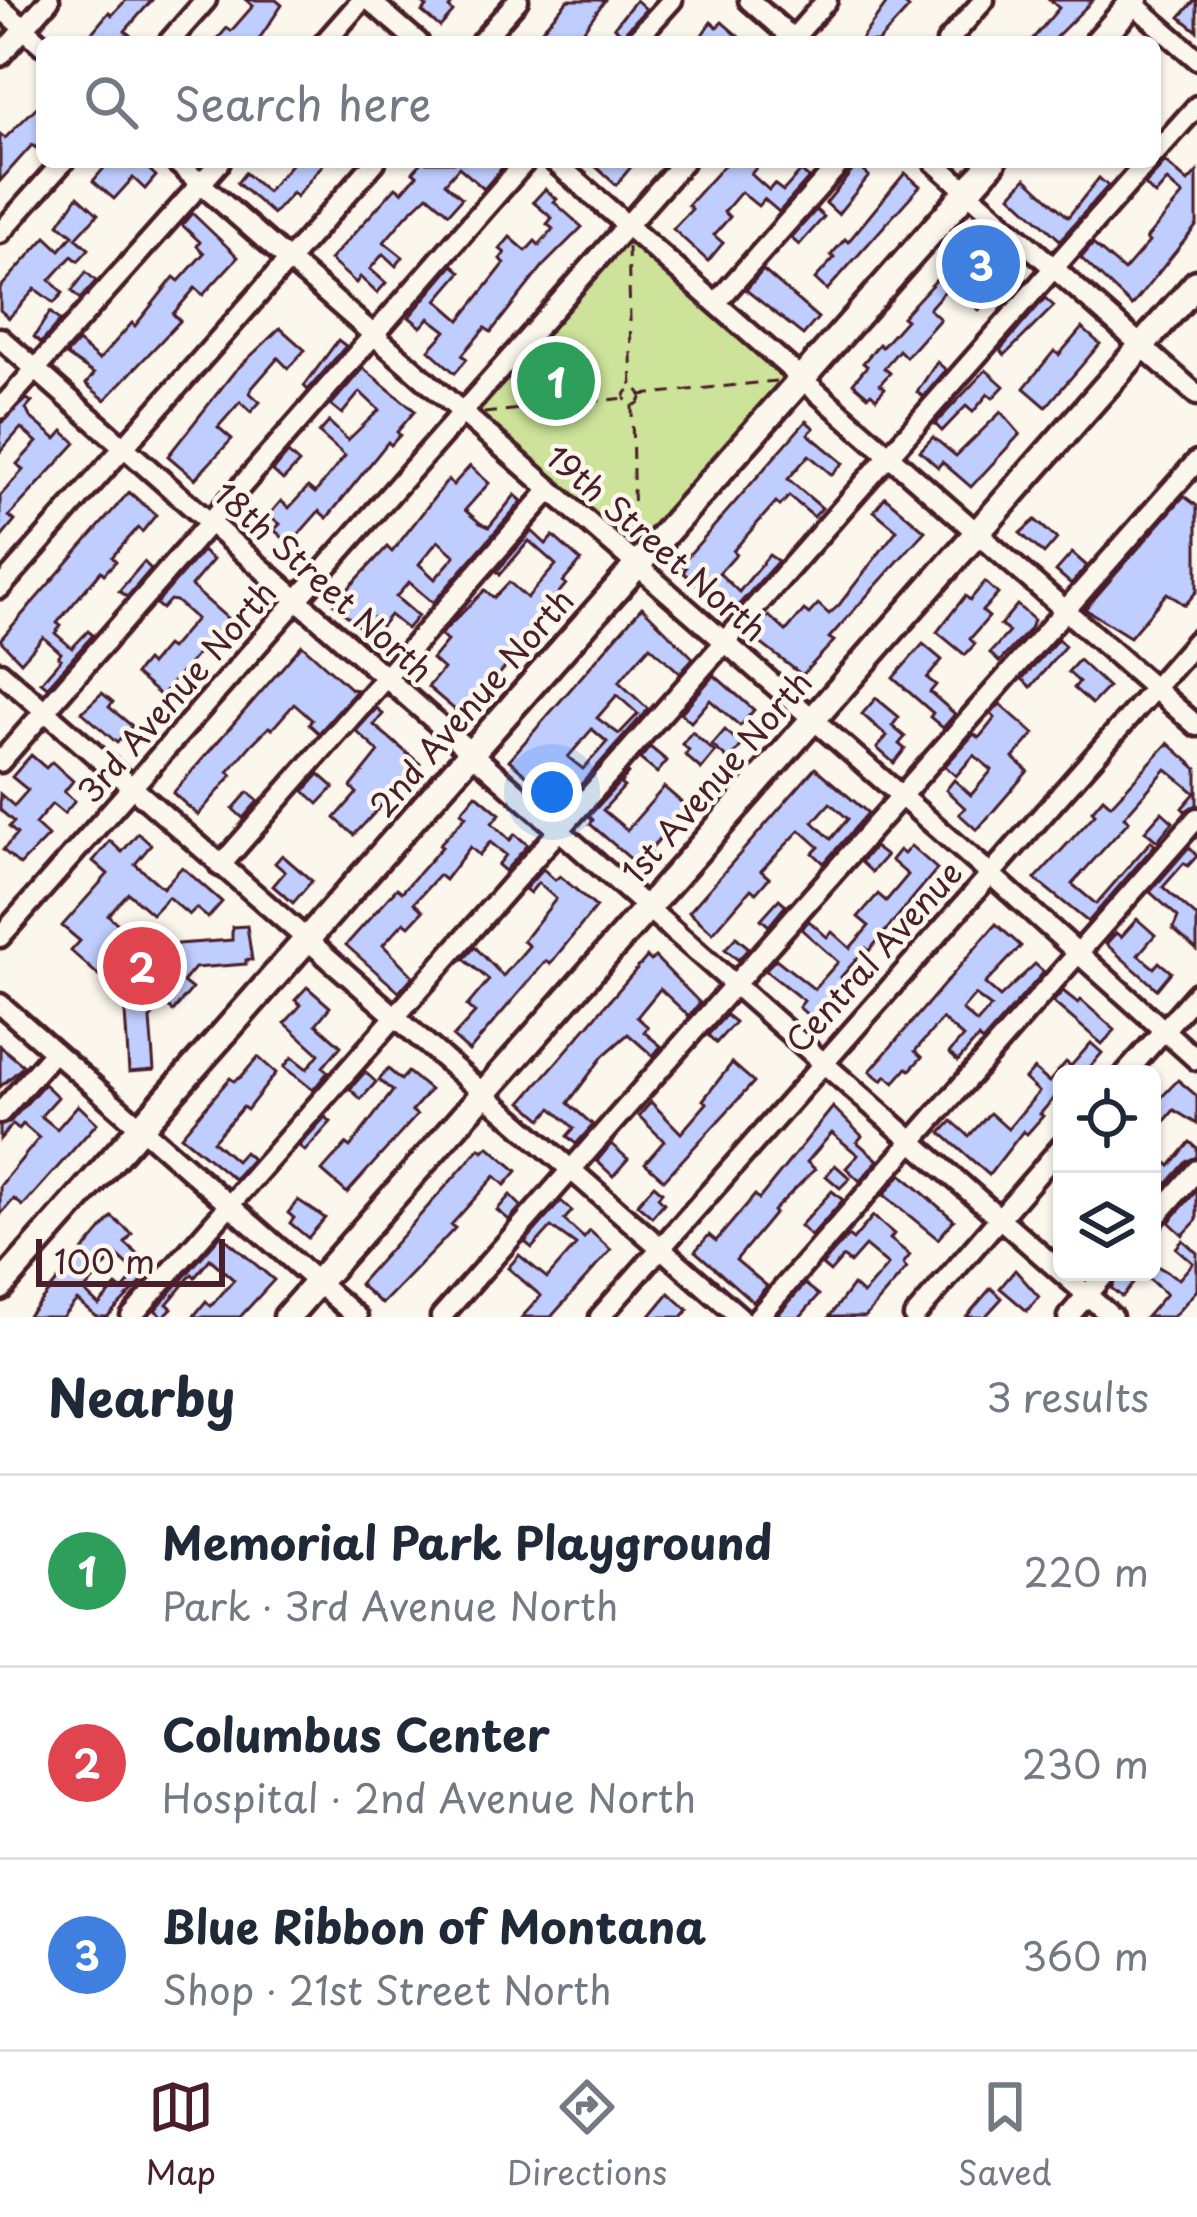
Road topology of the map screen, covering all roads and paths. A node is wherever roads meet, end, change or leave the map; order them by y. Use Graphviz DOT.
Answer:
graph roads {
  1 [pos="49,0"];
  2 [pos="206,0"];
  3 [pos="366,0"];
  4 [pos="518,0"];
  5 [pos="672,0"];
  6 [pos="749,0"];
  7 [pos="827,0"];
  8 [pos="984,0"];
  9 [pos="1132,1"];
  10 [pos="0,7"];
  11 [pos="24,28"];
  12 [pos="174,36"];
  13 [pos="331,36"];
  14 [pos="411,36"];
  15 [pos="486,36"];
  16 [pos="639,36"];
  17 [pos="788,36"];
  18 [pos="797,36"];
  19 [pos="952,36"];
  20 [pos="1103,36"];
  21 [pos="36,39"];
  22 [pos="0,56"];
  23 [pos="1197,59"];
  24 [pos="1197,106"];
  25 [pos="1161,146"];
  26 [pos="58,168"];
  27 [pos="183,168"];
  28 [pos="215,168"];
  29 [pos="370,168"];
  30 [pos="519,168"];
  31 [pos="562,168"];
  32 [pos="678,168"];
  33 [pos="836,168"];
  34 [pos="941,168"];
  35 [pos="988,168"];
  36 [pos="1142,168"];
  37 [pos="201,183"];
  38 [pos="967,191"];
  39 [pos="627,225"];
  40 [pos="0,233"];
  41 [pos="290,259"];
  42 [pos="1053,268"];
  43 [pos="1197,283"];
  44 [pos="716,303"];
  45 [pos="374,334"];
  46 [pos="0,338"];
  47 [pos="1141,346"];
  48 [pos="35,369"];
  49 [pos="800,379"];
  50 [pos="632,389"];
  51 [pos="640,395"];
  52 [pos="1197,395"];
  53 [pos="625,398"];
  54 [pos="632,405"];
  55 [pos="0,409"];
  56 [pos="464,413"];
  57 [pos="124,446"];
  58 [pos="887,454"];
  59 [pos="1197,461"];
  60 [pos="550,490"];
  61 [pos="211,523"];
  62 [pos="978,532"];
  63 [pos="633,557"];
  64 [pos="0,588"];
  65 [pos="298,601"];
  66 [pos="1065,609"];
  67 [pos="1197,640"];
  68 [pos="724,642"];
  69 [pos="0,672"];
  70 [pos="385,677"];
  71 [pos="1155,688"];
  72 [pos="45,712"];
  73 [pos="812,718"];
  74 [pos="1197,725"];
  75 [pos="472,755"];
  76 [pos="0,762"];
  77 [pos="133,788"];
  78 [pos="900,794"];
  79 [pos="1197,818"];
  80 [pos="560,831"];
  81 [pos="220,866"];
  82 [pos="989,873"];
  83 [pos="647,906"];
  84 [pos="0,938"];
  85 [pos="305,941"];
  86 [pos="1078,953"];
  87 [pos="733,982"];
  88 [pos="1197,993"];
  89 [pos="0,1004"];
  90 [pos="394,1018"];
  91 [pos="1163,1030"];
  92 [pos="54,1052"];
  93 [pos="1197,1060"];
  94 [pos="822,1061"];
  95 [pos="1133,1065"];
  96 [pos="482,1095"];
  97 [pos="0,1113"];
  98 [pos="140,1128"];
  99 [pos="913,1141"];
  100 [pos="1053,1156"];
  101 [pos="1197,1170"];
  102 [pos="572,1171"];
  103 [pos="229,1206"];
  104 [pos="1161,1211"];
  105 [pos="999,1217"];
  106 [pos="662,1247"];
  107 [pos="1099,1281"];
  108 [pos="317,1283"];
  109 [pos="0,1287"];
  110 [pos="1087,1295"];
  111 [pos="131,1317"];
  112 [pos="287,1317"];
  113 [pos="357,1317"];
  114 [pos="441,1317"];
  115 [pos="599,1317"];
  116 [pos="740,1317"];
  117 [pos="758,1317"];
  118 [pos="914,1317"];
  119 [pos="1068,1317"];
  120 [pos="1112,1317"];
  1 -- 11 [label="street"];
  2 -- 12 [label="street"];
  3 -- 13 [label="street"];
  3 -- 14 [label="street"];
  4 -- 15 [label="street"];
  5 -- 16 [label="street"];
  6 -- 17 [label="street"];
  7 -- 18 [label="street"];
  8 -- 19 [label="street"];
  9 -- 20 [label="main road"];
  9 -- 23 [label="street"];
  10 -- 11 [label="street"];
  11 -- 21 [label="street"];
  11 -- 22 [label="street"];
  24 -- 25 [label="street"];
  26 -- 40 [label="street"];
  27 -- 37 [label="street, 19th Street North"];
  28 -- 37 [label="street"];
  29 -- 41 [label="street"];
  30 -- 45 [label="street"];
  31 -- 39 [label="street"];
  32 -- 39 [label="street, 3rd Avenue North"];
  33 -- 44 [label="street"];
  34 -- 38 [label="street"];
  35 -- 38 [label="main road, 2nd Avenue North"];
  36 -- 42 [label="street"];
  37 -- 41 [label="street, 19th Street North"];
  37 -- 48 [label="street"];
  38 -- 42 [label="street"];
  38 -- 49 [label="main road, 2nd Avenue North"];
  39 -- 44 [label="street"];
  39 -- 50 [label="path"];
  39 -- 56 [label="street, 3rd Avenue North"];
  41 -- 45 [label="street, 19th Street North"];
  41 -- 57 [label="street"];
  42 -- 47 [label="street"];
  42 -- 58 [label="street"];
  43 -- 47 [label="main road, 1st Avenue North"];
  44 -- 49 [label="street"];
  45 -- 56 [label="street, 19th Street North"];
  45 -- 61 [label="street"];
  46 -- 48 [label="street, 18th Street North"];
  47 -- 52 [label="street"];
  47 -- 62 [label="main road, 1st Avenue North"];
  48 -- 55 [label="street"];
  48 -- 57 [label="street, 18th Street North"];
  49 -- 51 [label="path"];
  49 -- 58 [label="street"];
  49 -- 63 [label="main road, 2nd Avenue North"];
  50 -- 51 [label="path"];
  50 -- 53 [label="path"];
  51 -- 54 [label="path"];
  53 -- 54 [label="path"];
  53 -- 56 [label="path"];
  54 -- 63 [label="path"];
  56 -- 60 [label="street, 19th Street North"];
  56 -- 65 [label="street, 3rd Avenue North"];
  57 -- 61 [label="street, 18th Street North"];
  57 -- 64 [label="street"];
  58 -- 62 [label="street"];
  58 -- 68 [label="street"];
  59 -- 66 [label="street"];
  60 -- 63 [label="street, 19th Street North"];
  60 -- 70 [label="street"];
  61 -- 65 [label="street, 18th Street North"];
  61 -- 72 [label="street"];
  62 -- 66 [label="street"];
  62 -- 73 [label="main road, 1st Avenue North"];
  63 -- 68 [label="street, 19th Street North"];
  63 -- 75 [label="main road, 2nd Avenue North"];
  65 -- 70 [label="street, 18th Street North"];
  65 -- 77 [label="street, 3rd Avenue North"];
  66 -- 71 [label="street"];
  66 -- 78 [label="street"];
  67 -- 71 [label="street, Central Avenue"];
  68 -- 73 [label="street, 19th Street North"];
  68 -- 80 [label="street"];
  69 -- 72 [label="street"];
  70 -- 75 [label="street, 18th Street North"];
  70 -- 81 [label="street"];
  71 -- 74 [label="street"];
  71 -- 82 [label="street, Central Avenue"];
  72 -- 76 [label="street"];
  72 -- 77 [label="street"];
  73 -- 78 [label="street, 19th Street North"];
  73 -- 83 [label="main road, 1st Avenue North"];
  75 -- 80 [label="street, 18th Street North"];
  75 -- 85 [label="main road, 2nd Avenue North"];
  77 -- 81 [label="street"];
  77 -- 84 [label="street, 3rd Avenue North"];
  78 -- 82 [label="street, 19th Street North"];
  78 -- 87 [label="street"];
  79 -- 86 [label="street"];
  80 -- 83 [label="street, 18th Street North"];
  80 -- 90 [label="street"];
  81 -- 85 [label="street"];
  82 -- 86 [label="street, 19th Street North"];
  82 -- 94 [label="street, Central Avenue"];
  83 -- 87 [label="street, 18th Street North"];
  83 -- 96 [label="main road, 1st Avenue North"];
  85 -- 90 [label="street"];
  85 -- 98 [label="main road, 2nd Avenue North"];
  86 -- 91 [label="street, 19th Street North"];
  86 -- 99 [label="street"];
  87 -- 94 [label="street, 18th Street North"];
  87 -- 102 [label="street"];
  88 -- 91 [label="street"];
  89 -- 92 [label="street"];
  90 -- 96 [label="street"];
  90 -- 103 [label="street"];
  91 -- 93 [label="street, 19th Street North"];
  91 -- 95 [label="street"];
  92 -- 97 [label="street"];
  92 -- 98 [label="street"];
  94 -- 99 [label="street, 18th Street North"];
  94 -- 106 [label="street, Central Avenue"];
  96 -- 102 [label="street"];
  96 -- 108 [label="main road, 1st Avenue North"];
  98 -- 103 [label="street"];
  98 -- 109 [label="main road, 2nd Avenue North"];
  99 -- 105 [label="street, 18th Street North"];
  99 -- 117 [label="street"];
  100 -- 105 [label="street"];
  101 -- 104 [label="street"];
  102 -- 106 [label="street"];
  102 -- 114 [label="street"];
  103 -- 108 [label="street"];
  103 -- 111 [label="street"];
  105 -- 110 [label="street, 18th Street North"];
  105 -- 118 [label="street"];
  106 -- 115 [label="street, Central Avenue"];
  106 -- 116 [label="street"];
  107 -- 110 [label="street"];
  108 -- 112 [label="main road, 1st Avenue North"];
  108 -- 113 [label="street"];
  110 -- 119 [label="street"];
  110 -- 120 [label="street, 18th Street North"];
}
